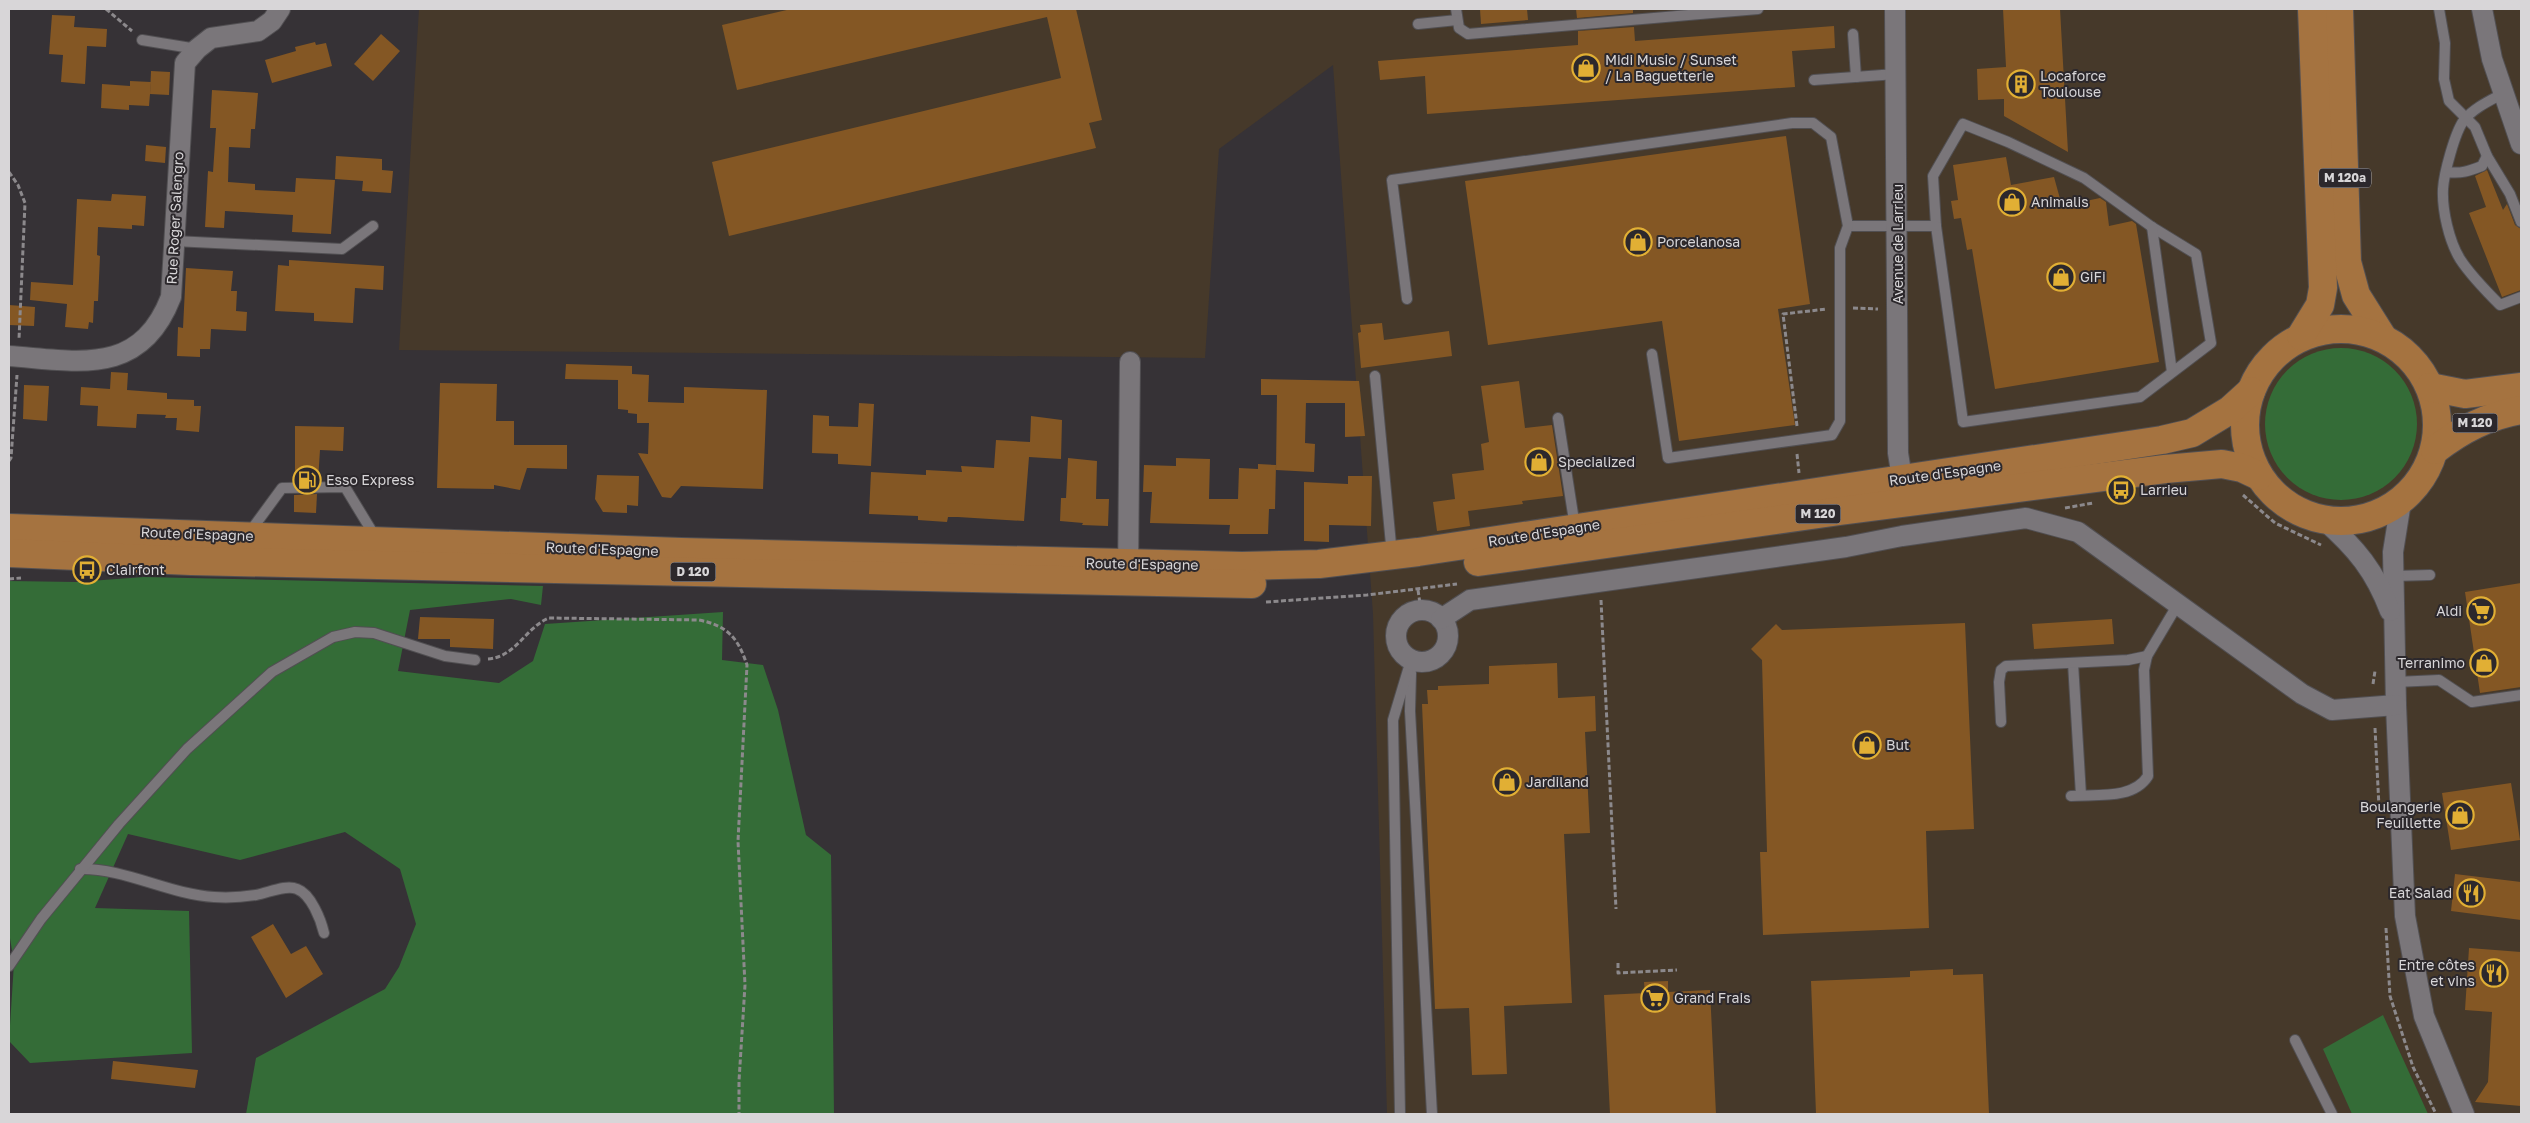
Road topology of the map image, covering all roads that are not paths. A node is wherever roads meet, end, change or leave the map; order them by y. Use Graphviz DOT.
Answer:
graph roads {
  1 [pos="280,9"];
  2 [pos="288,9"];
  3 [pos="292,9"];
  4 [pos="1456,9"];
  5 [pos="1756,9"];
  6 [pos="1895,9"];
  7 [pos="2312,9"];
  8 [pos="2339,9"];
  9 [pos="2439,9"];
  10 [pos="2482,9"];
  11 [pos="1659,13"];
  12 [pos="1457,20"];
  13 [pos="1418,24"];
  14 [pos="1853,34"];
  15 [pos="142,40"];
  16 [pos="196,49"];
  17 [pos="1896,74"];
  18 [pos="1856,77"];
  19 [pos="1814,80"];
  20 [pos="2502,94"];
  21 [pos="2465,120"];
  22 [pos="2521,144"];
  23 [pos="2487,156"];
  24 [pos="2447,172"];
  25 [pos="2521,222"];
  26 [pos="373,226"];
  27 [pos="1848,226"];
  28 [pos="1898,226"];
  29 [pos="1936,226"];
  30 [pos="2152,227"];
  31 [pos="174,241"];
  32 [pos="2521,297"];
  33 [pos="1407,299"];
  34 [pos="2301,336"];
  35 [pos="2383,338"];
  36 [pos="1652,354"];
  37 [pos="13,356"];
  38 [pos="1130,362"];
  39 [pos="2172,372"];
  40 [pos="1375,376"];
  41 [pos="2430,387"];
  42 [pos="2521,387"];
  43 [pos="2251,390"];
  44 [pos="2521,410"];
  45 [pos="1558,418"];
  46 [pos="2435,450"];
  47 [pos="1902,478"];
  48 [pos="2250,484"];
  49 [pos="2401,502"];
  50 [pos="2324,520"];
  51 [pos="9,528"];
  52 [pos="1576,528"];
  53 [pos="246,536"];
  54 [pos="378,541"];
  55 [pos="9,553"];
  56 [pos="1381,563"];
  57 [pos="1128,573"];
  58 [pos="2430,575"];
  59 [pos="2394,576"];
  60 [pos="2178,604"];
  61 [pos="1441,619"];
  62 [pos="2394,623"];
  63 [pos="2147,656"];
  64 [pos="475,660"];
  65 [pos="1411,660"];
  66 [pos="2073,663"];
  67 [pos="2396,682"];
  68 [pos="2521,695"];
  69 [pos="2396,705"];
  70 [pos="2001,722"];
  71 [pos="80,869"];
  72 [pos="324,933"];
  73 [pos="9,966"];
  74 [pos="2295,1040"];
  75 [pos="1400,1114"];
  76 [pos="1432,1114"];
  77 [pos="2332,1114"];
  78 [pos="2464,1114"];
  1 -- 16 [label="street"];
  2 -- 3 [label="street"];
  4 -- 12 [label="lane"];
  5 -- 11 [label="lane"];
  6 -- 17 [label="street, Avenue de Larrieu"];
  7 -- 34 [label="main road, M 120a"];
  8 -- 35 [label="main road, M 120a"];
  9 -- 21 [label="lane"];
  10 -- 20 [label="street"];
  11 -- 12 [label="lane"];
  12 -- 13 [label="lane"];
  14 -- 18 [label="lane"];
  15 -- 16 [label="lane"];
  16 -- 31 [label="street, Rue Roger Salengro"];
  17 -- 18 [label="lane"];
  17 -- 28 [label="street, Avenue de Larrieu"];
  18 -- 19 [label="lane"];
  20 -- 21 [label="lane"];
  20 -- 22 [label="street"];
  21 -- 23 [label="lane"];
  21 -- 24 [label="lane"];
  23 -- 24 [label="lane"];
  23 -- 25 [label="lane"];
  24 -- 32 [label="lane"];
  26 -- 31 [label="lane"];
  27 -- 28 [label="lane"];
  27 -- 33 [label="lane"];
  27 -- 36 [label="lane"];
  28 -- 29 [label="lane"];
  28 -- 47 [label="street, Avenue de Larrieu"];
  29 -- 30 [label="lane"];
  29 -- 39 [label="lane"];
  30 -- 39 [label="lane"];
  30 -- 39 [label="lane"];
  31 -- 37 [label="street, Rue Roger Salengro"];
  34 -- 35 [label="main road"];
  34 -- 43 [label="main road"];
  35 -- 41 [label="main road"];
  38 -- 57 [label="street"];
  40 -- 56 [label="lane"];
  41 -- 42 [label="main road, M 120"];
  41 -- 46 [label="main road"];
  43 -- 47 [label="main road, Route d'Espagne / M 120"];
  43 -- 48 [label="main road"];
  44 -- 46 [label="main road, M 120"];
  45 -- 52 [label="lane"];
  46 -- 49 [label="main road"];
  47 -- 52 [label="main road, Route d'Espagne / M 120"];
  48 -- 50 [label="main road"];
  48 -- 56 [label="main road, Route d'Espagne / M 120"];
  49 -- 50 [label="main road"];
  49 -- 59 [label="street"];
  50 -- 62 [label="street"];
  51 -- 53 [label="main road, Route d'Espagne / D 120"];
  52 -- 56 [label="main road, Route d'Espagne / M 120"];
  53 -- 54 [label="main road, Route d'Espagne / D 120"];
  53 -- 54 [label="lane"];
  54 -- 57 [label="main road, Route d'Espagne / D 120"];
  55 -- 57 [label="main road, Route d'Espagne / D 120"];
  56 -- 57 [label="main road, Route d'Espagne / D 120"];
  58 -- 59 [label="lane"];
  59 -- 62 [label="street"];
  60 -- 61 [label="street"];
  60 -- 63 [label="lane"];
  60 -- 69 [label="street"];
  61 -- 65 [label="street"];
  61 -- 65 [label="street"];
  62 -- 67 [label="street"];
  63 -- 66 [label="lane"];
  63 -- 66 [label="lane"];
  64 -- 71 [label="lane"];
  65 -- 75 [label="lane"];
  65 -- 76 [label="lane"];
  66 -- 70 [label="lane"];
  67 -- 68 [label="lane"];
  67 -- 69 [label="street"];
  69 -- 78 [label="street"];
  71 -- 72 [label="lane"];
  71 -- 73 [label="lane"];
  74 -- 77 [label="lane"];
}
